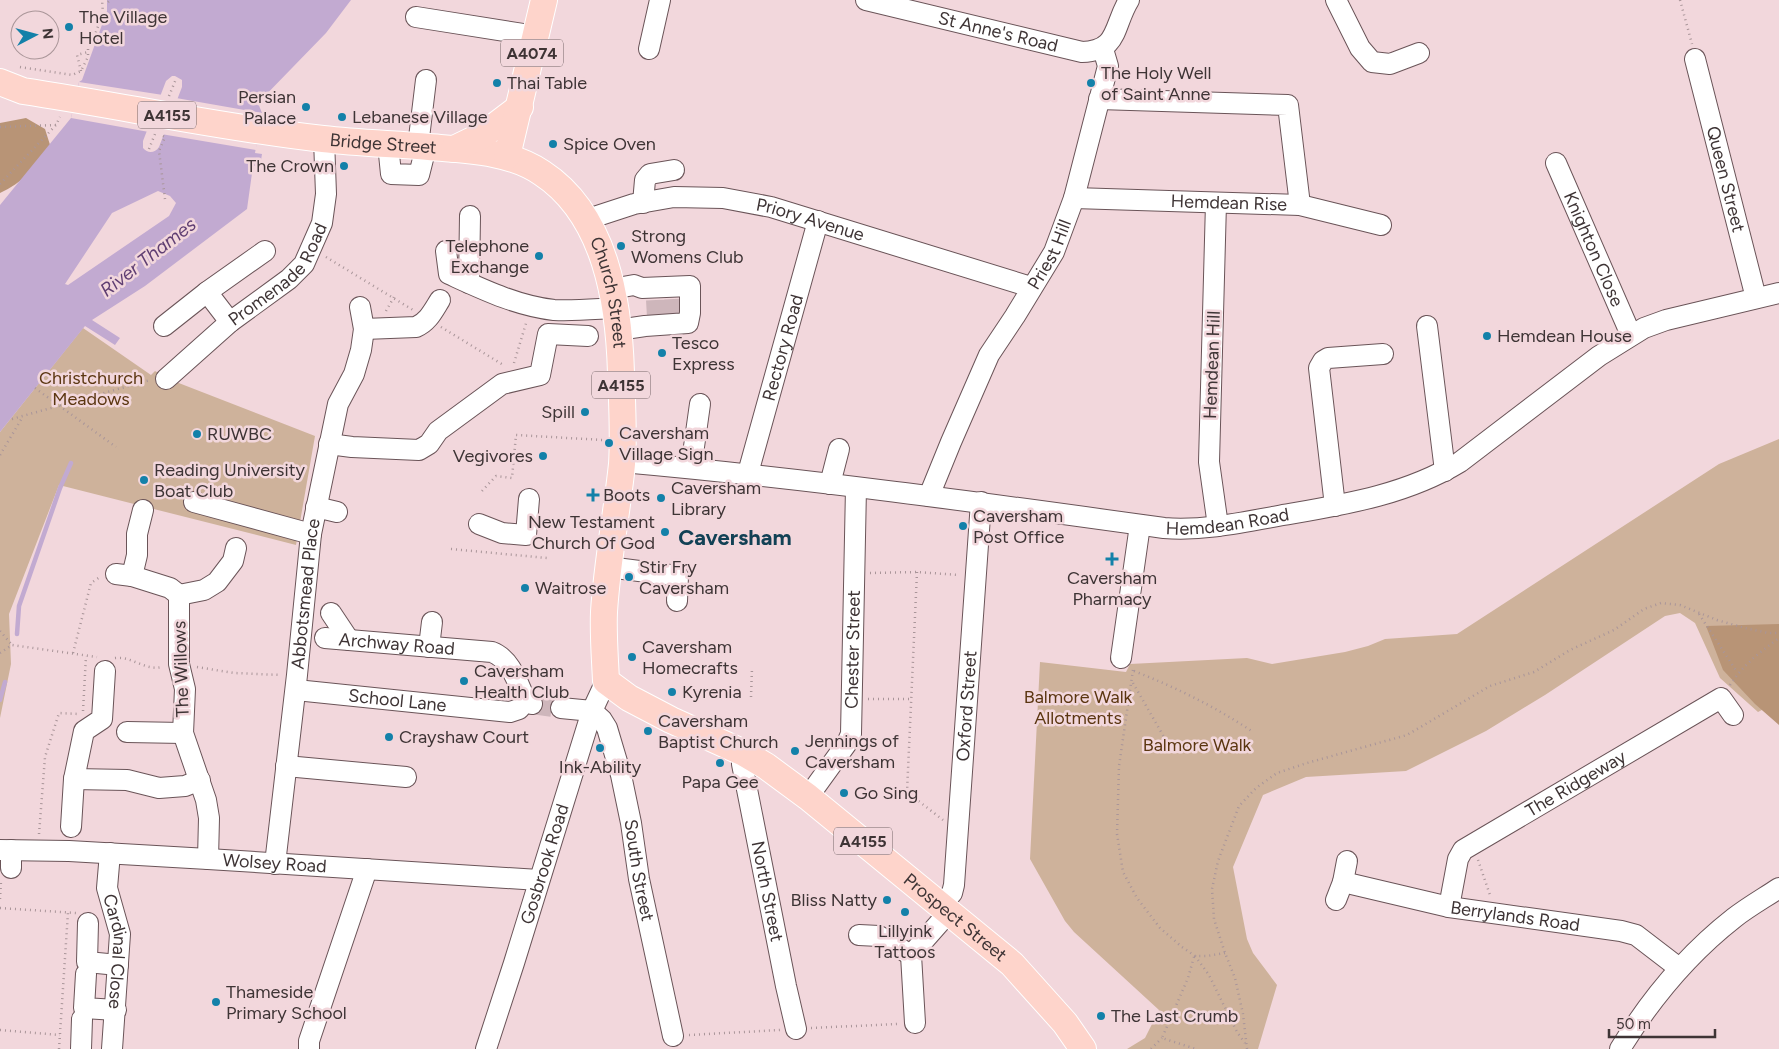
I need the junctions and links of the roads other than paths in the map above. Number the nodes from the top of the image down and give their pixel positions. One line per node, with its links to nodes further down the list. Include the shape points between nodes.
1 (544, 0): 8 (main road, A4074)
2 (660, 0): 9 (street)
3 (866, 0): 6 (street, St Anne's Road)
4 (1129, 0): 10 (street, via 1113,37)
5 (1336, 0): 11 (street, via 1360,48 1372,62 1390,64)
6 (914, 5): 10 (street, St Anne's Road, via 1082,52)
7 (416, 16): 8 (street)
8 (536, 36): 16 (main road, A4074)
9 (649, 49)
10 (1103, 49): 15 (street, Priest Hill, via 1108,66)
11 (1420, 53)
12 (1696, 59): 37 (street, Queen Street)
13 (426, 80): 18 (street)
14 (11, 84): 17 (main road, Bridge Street / A4155, via 68,108)
15 (1099, 100): 23 (street, Priest Hill); 26 (street, via 1288,105)
16 (520, 106): 19 (main road, via 483,135); 20 (main road, A4074)
17 (324, 139): 18 (main road, Bridge Street / A4155); 41 (street, Promenade Road, via 326,194 322,223 304,264 289,280)
18 (422, 146): 19 (main road, Bridge Street / A4155)
19 (454, 149): 20 (main road, Bridge Street / A4155)
20 (507, 156): 28 (main road, Church Street / A4155, via 556,183)
21 (1556, 163): 45 (street, Knighton Close)
22 (674, 170): 24 (street, via 650,174 645,180)
23 (1074, 198): 25 (street, Hemdean Rise); 34 (street, Priest Hill, via 1054,252)
24 (644, 203): 28 (street, Priory Avenue); 29 (street, Priory Avenue, via 674,197 723,198 771,207)
25 (1216, 203): 26 (street, Hemdean Rise); 68 (street, Hemdean Hill, via 1209,462)
26 (1300, 204): 30 (street, Hemdean Rise)
27 (470, 216): 33 (street)
28 (585, 220): 40 (main road, Church Street / A4155, via 603,257)
29 (818, 222): 34 (street, Priory Avenue); 55 (street, Rectory Road)
30 (1381, 225)
31 (265, 251): 35 (street)
32 (446, 251): 33 (street, via 449,274)
33 (469, 283): 40 (street, via 531,306 554,310)
34 (1032, 287): 58 (street, Priest Hill, via 989,354)
35 (206, 292): 41 (street); 42 (street)
36 (1779, 293): 37 (street, Hemdean Road)
37 (1756, 298): 45 (street, Hemdean Road, via 1666,320)
38 (440, 300): 44 (street, via 423,324 416,327)
39 (360, 306): 44 (street, Abbotsmead Place)
40 (615, 309): 40 (street, via 634,285 658,307); 52 (main road, Church Street / A4155, via 621,373)
41 (230, 322): 48 (street, Promenade Road)
42 (164, 326)
43 (1427, 326): 54 (street)
44 (364, 330): 50 (street, Abbotsmead Place, via 354,374 338,404)
45 (1631, 335): 54 (street, Hemdean Road)
46 (588, 336): 50 (street, via 548,334 540,374 502,384 438,431 428,444 418,450)
47 (1382, 354): 62 (street, via 1328,358 1319,368)
48 (166, 378)
49 (700, 404): 53 (street)
50 (329, 444): 63 (street, Abbotsmead Place)
51 (839, 449): 56 (street)
52 (622, 451): 53 (street, Hemdean Road); 71 (main road, Church Street / A4155)
53 (690, 468): 55 (street, Hemdean Road)
54 (1445, 471): 62 (street, Hemdean Road, via 1386,495)
55 (748, 473): 56 (street, Hemdean Road)
56 (830, 484): 57 (street, Hemdean Road)
57 (856, 488): 58 (street, Hemdean Road); 94 (street, Chester Street, via 852,734)
58 (929, 496): 61 (street, Hemdean Road)
59 (529, 499): 66 (street, via 526,535 502,533)
60 (194, 502): 69 (street)
61 (980, 502): 67 (street, Hemdean Road); 105 (street, Oxford Street, via 954,885)
62 (1335, 506): 68 (street, Hemdean Road)
63 (316, 507): 65 (street); 69 (street, Abbotsmead Place)
64 (144, 510): 72 (street, via 137,534 137,555 124,575 170,588)
65 (337, 512)
66 (479, 524)
67 (1140, 525): 68 (street, Hemdean Road, via 1181,530); 79 (street)
68 (1218, 526)
69 (311, 534): 82 (street, Abbotsmead Place)
70 (236, 548): 72 (street, The Willows, via 233,561 217,582 204,590)
71 (608, 567): 73 (street, via 678,576); 81 (main road, Church Street / A4155, via 604,614)
72 (179, 595): 88 (street, The Willows, via 179,664 185,689)
73 (677, 601)
74 (331, 613): 77 (street)
75 (432, 622): 78 (street)
76 (325, 638): 77 (street, Archway Road)
77 (349, 640): 78 (street, Archway Road)
78 (429, 646): 83 (street, Archway Road, via 492,652 501,656)
79 (1128, 664)
80 (105, 671): 92 (street, via 102,719 84,731)
81 (606, 681): 85 (street, Gosbrook Road); 89 (main road, Prospect Street / A4155, via 629,698 671,720)
82 (296, 690): 83 (street, School Lane, via 510,712); 90 (street, Abbotsmead Place)
83 (529, 703)
84 (562, 708): 85 (street)
85 (592, 710): 102 (street, Gosbrook Road); 116 (street, South Street, via 607,728 621,775 639,880)
86 (1733, 715): 104 (street, The Ridgeway, via 1721,698 1463,850 1458,858)
87 (127, 732): 88 (street)
88 (183, 733): 93 (street, The Willows)
89 (744, 753): 94 (main road, Prospect Street / A4155); 115 (street, North Street, via 742,764)
90 (286, 766): 91 (street); 100 (street, Abbotsmead Place)
91 (406, 777)
92 (74, 779): 93 (street, via 127,780 159,788 185,786); 95 (street)
93 (200, 780): 97 (street, The Willows, via 209,818)
94 (808, 797): 105 (main road, Prospect Street / A4155)
95 (71, 827)
96 (110, 853): 97 (street, Wolsey Road); 98 (street, Wolsey Road, via 37,850); 109 (street, Cardinal Close, via 107,888 120,934)
97 (208, 859): 100 (street, Wolsey Road)
98 (6, 860)
99 (1347, 861): 104 (street, Berrylands Road, via 1340,891)
100 (275, 864): 101 (street, Wolsey Road)
101 (367, 869): 102 (street, Wolsey Road); 119 (street)
102 (539, 880): 120 (street, Gosbrook Road)
103 (1779, 888): 110 (street, via 1734,918)
104 (1449, 907): 110 (street, Berrylands Road, via 1621,931 1636,935)
105 (945, 908): 108 (street, Oxford Street); 121 (main road, Prospect Street / A4155, via 1012,964 1065,1023)
106 (85, 918): 109 (street, via 87,962)
107 (859, 935): 108 (street, via 879,936)
108 (911, 955): 114 (street)
109 (118, 964): 112 (street, Cardinal Close)
110 (1679, 968): 122 (street)
111 (86, 974): 112 (street, via 84,1008)
112 (116, 1010): 118 (street, Cardinal Close)
113 (82, 1019): 117 (street)
114 (907, 1023)
115 (796, 1029)
116 (673, 1036)
117 (81, 1049)
118 (112, 1049)
119 (309, 1049)
120 (486, 1049)
121 (1083, 1049)
122 (1620, 1049)

